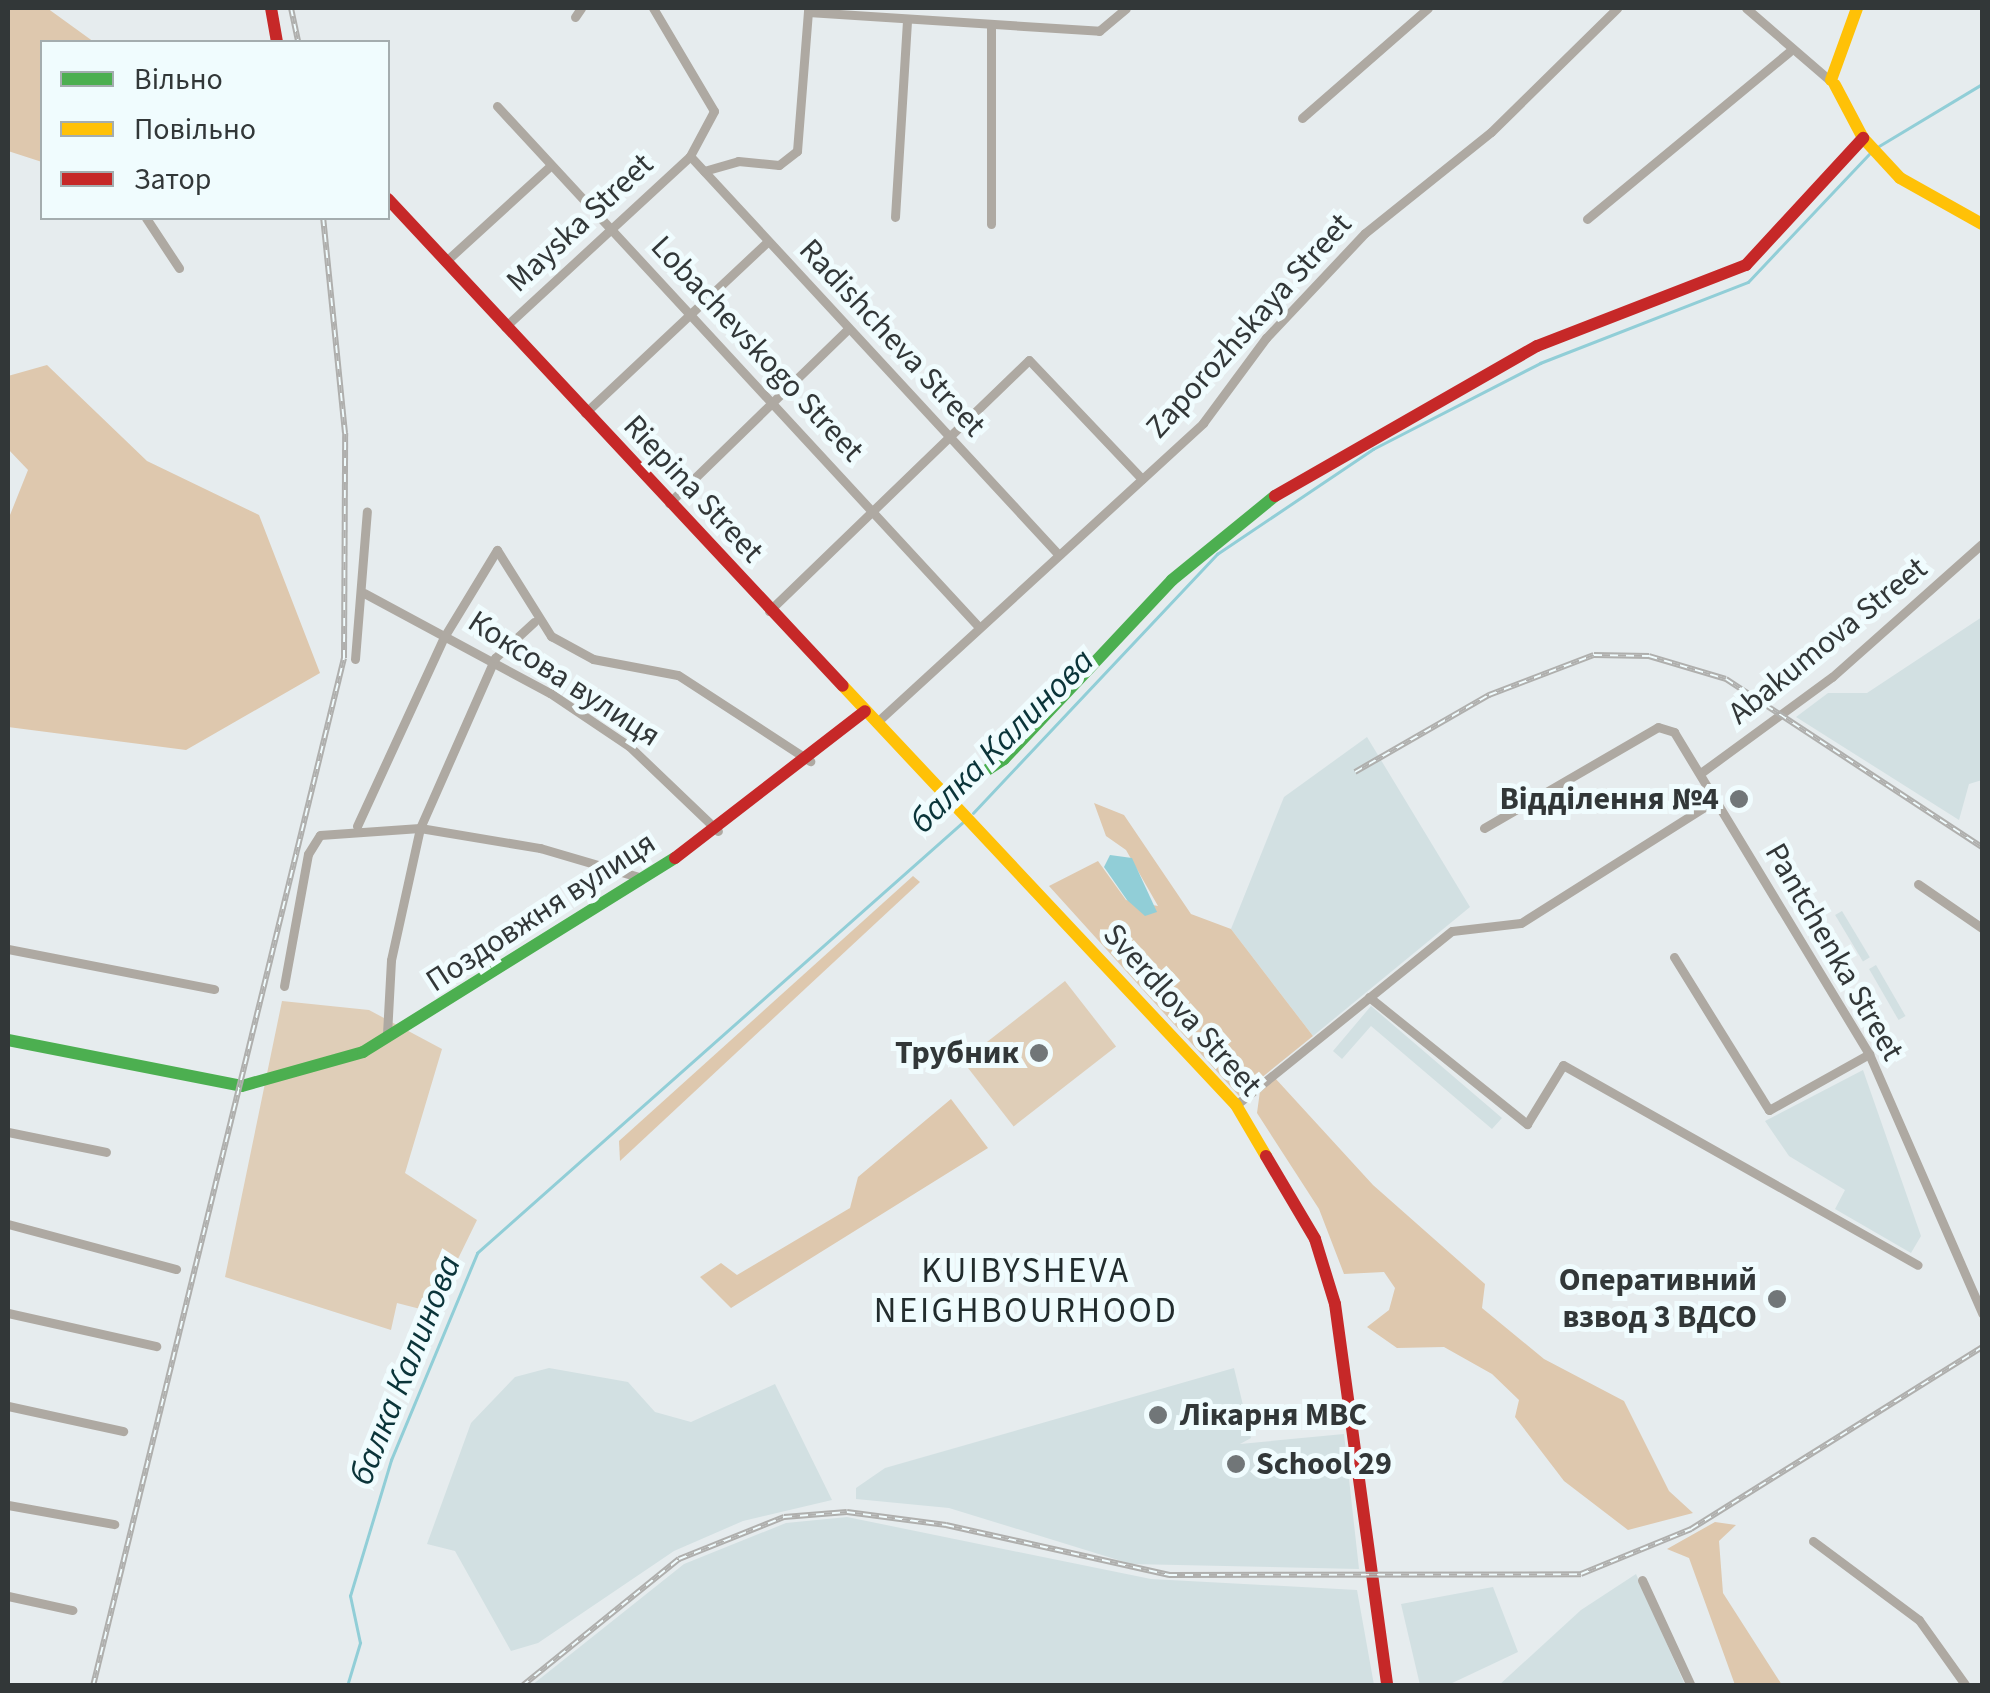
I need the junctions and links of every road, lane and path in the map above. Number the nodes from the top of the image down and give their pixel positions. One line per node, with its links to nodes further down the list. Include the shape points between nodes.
1 (271, 8): 11 (street)
2 (653, 8): 17 (street, Mayska Street, via 714,111)
3 (1126, 8): 10 (street, via 1100,30)
4 (1428, 8): 15 (street)
5 (1617, 8): 36 (street, Zaporozhskaya Street, via 1490,132 1365,233 1266,338 1203,423)
6 (1746, 8): 12 (street, via 1784,34)
7 (1856, 8): 13 (street)
8 (808, 10): 9 (street); 19 (street, via 797,152 780,165 738,160)
9 (906, 20): 10 (street); 21 (street)
10 (991, 24): 24 (street)
11 (277, 40)
12 (1789, 52): 13 (street); 22 (street)
13 (1833, 82): 16 (street)
14 (497, 106): 18 (street, Lobachevskogo Street)
15 (1302, 118)
16 (1863, 138): 25 (street, via 1887,165); 53 (street, via 1746,265 1537,346 1360,440 1260,506 1172,580 1004,759)
17 (690, 156): 19 (street, Radishcheva Street); 26 (street, Mayska Street)
18 (550, 166): 26 (street, Lobachevskogo Street); 28 (street)
19 (704, 171): 27 (street, Radishcheva Street)
20 (390, 201): 28 (street, Riepina Street)
21 (895, 217)
22 (1587, 219)
23 (147, 220): 29 (street)
24 (991, 224)
25 (1982, 224)
26 (610, 228): 30 (street, Lobachevskogo Street); 31 (street, Mayska Street)
27 (768, 241): 30 (street); 32 (street, Radishcheva Street)
28 (446, 262): 31 (street, Riepina Street)
29 (179, 268)
30 (692, 314): 33 (street, Lobachevskogo Street); 34 (street)
31 (505, 327): 34 (street, Riepina Street)
32 (848, 329): 33 (street); 35 (street, Radishcheva Street)
33 (771, 402): 37 (street); 38 (street, Lobachevskogo Street)
34 (585, 413): 37 (street, Riepina Street)
35 (950, 438): 36 (street, via 1029,360); 38 (street); 41 (street, Radishcheva Street)
36 (1142, 478): 41 (street, Zaporozhskaya Street)
37 (668, 503): 43 (street, Riepina Street)
38 (873, 510): 43 (street); 45 (street, Lobachevskogo Street)
39 (367, 511): 42 (street)
40 (1982, 544): 52 (street, Abakumova Street, via 1832,677)
41 (1058, 554): 45 (street, Zaporozhskaya Street)
42 (364, 593): 46 (street, Коксова вулиця); 47 (street)
43 (769, 611): 49 (street, Riepina Street)
44 (534, 622): 46 (street, via 497,550); 48 (street); 51 (street, via 593,659 643,661 678,674)
45 (979, 626): 50 (street, Zaporozhskaya Street)
46 (446, 632): 48 (street, Коксова вулиця); 56 (street)
47 (356, 658)
48 (495, 658): 57 (street); 59 (street, Коксова вулиця, via 629,746)
49 (865, 711): 50 (street, Riepina Street); 51 (street, Поздовжня вулиця)
50 (876, 722): 53 (street, Riepina Street)
51 (810, 762): 59 (street, Поздовжня вулиця)
52 (1702, 772): 54 (street, Pantchenka Street); 58 (street, Pantchenka Street, via 1674,732 1658,727)
53 (946, 796): 55 (street, Riepina Street)
54 (1717, 799): 67 (street, via 1521,923 1452,932); 70 (street, Pantchenka Street)
55 (964, 810): 71 (street, Sverdlova Street)
56 (357, 826): 57 (street); 65 (street, via 320,834 308,854)
57 (420, 828): 60 (street, via 540,848); 68 (street, via 390,960)
58 (1484, 828)
59 (718, 831): 60 (street, Поздовжня вулиця)
60 (642, 878): 68 (street, Поздовжня вулиця, via 436,1014)
61 (1918, 884): 62 (street)
62 (1982, 928)
63 (8, 950): 66 (street)
64 (1674, 957): 70 (street, via 1769,1110)
65 (284, 986)
66 (214, 989)
67 (1369, 997): 71 (street); 75 (street, via 1527,1124 1563,1065)
68 (387, 1034): 69 (street, Поздовжня вулиця, via 363,1052 272,1080 213,1080)
69 (8, 1040)
70 (1869, 1054): 77 (street, Pantchenka Street)
71 (1236, 1105): 88 (street, Sverdlova Street, via 1314,1240 1334,1304)
72 (8, 1132): 73 (street)
73 (106, 1152)
74 (8, 1224): 76 (street)
75 (1918, 1265)
76 (176, 1269)
77 (1982, 1313)
78 (8, 1314): 79 (street)
79 (156, 1346)
80 (8, 1406): 81 (street)
81 (123, 1431)
82 (8, 1505): 83 (street)
83 (114, 1524)
84 (1813, 1540): 90 (street, via 1919,1620)
85 (1642, 1580): 89 (street)
86 (8, 1596): 87 (street)
87 (72, 1610)
88 (1387, 1686)
89 (1691, 1686)
90 (1966, 1686)

